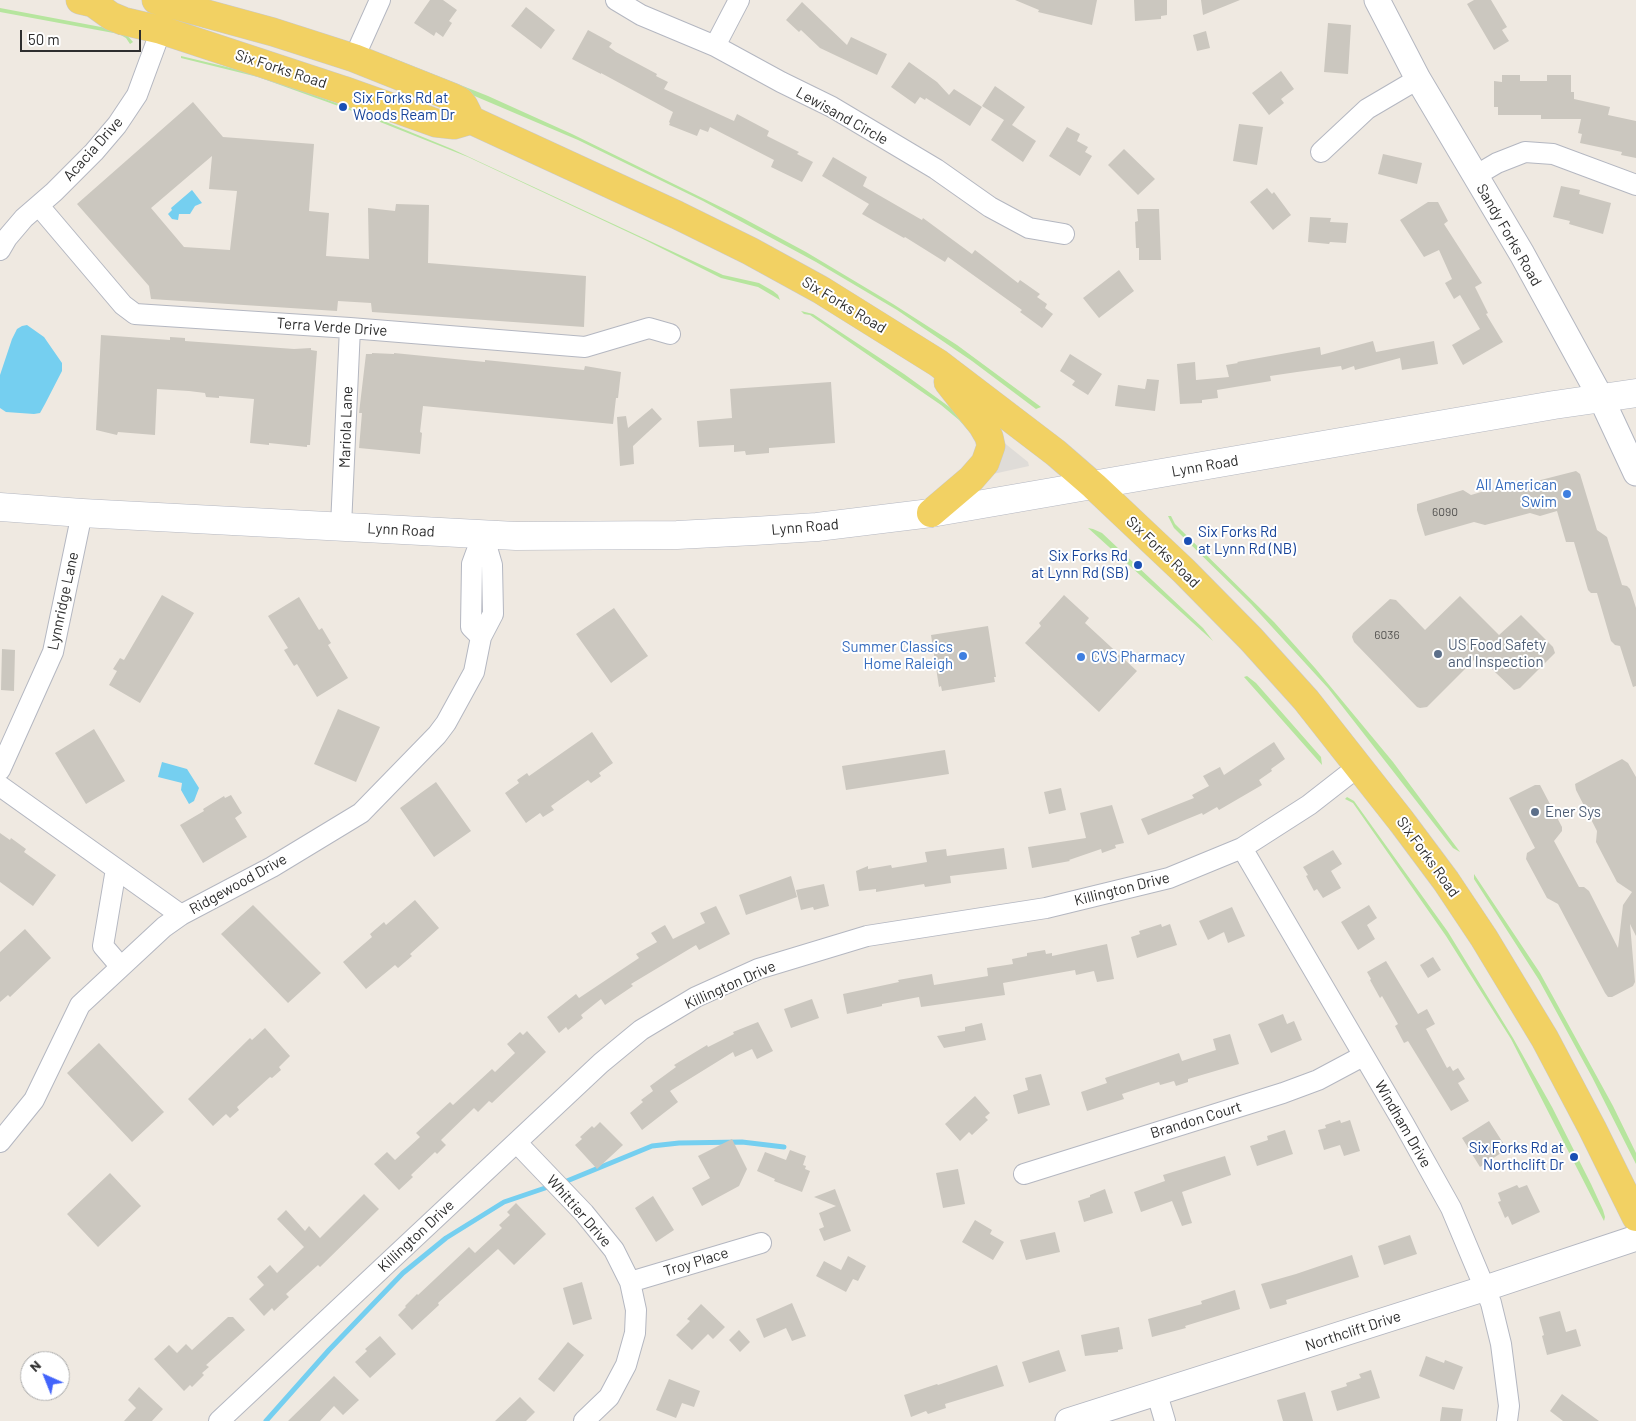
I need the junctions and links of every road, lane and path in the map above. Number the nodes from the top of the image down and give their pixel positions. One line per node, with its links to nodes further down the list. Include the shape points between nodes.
1 (156, 0): 9 (main road)
2 (380, 0): 9 (street)
3 (616, 0): 8 (street, Lewisand Circle, via 642,15)
4 (739, 0): 8 (street)
5 (1377, 0): 10 (street, Sandy Forks Road)
6 (90, 1): 7 (main road, Six Forks Road, via 111,16)
7 (161, 30): 11 (main road, Six Forks Road, via 436,123 454,125); 15 (street, Acacia Drive, via 137,95 117,125)
8 (715, 46): 16 (street, Lewisand Circle, via 832,107 936,169 990,207 1029,228)
9 (354, 58): 11 (main road, via 460,101)
10 (1418, 79): 12 (street, via 1367,109); 13 (street, Sandy Forks Road)
11 (471, 120): 20 (main road, Six Forks Road, via 750,251 829,295)
12 (1321, 152)
13 (1475, 176): 14 (street, via 1526,152 1553,154); 22 (street, Sandy Forks Road)
14 (1636, 185)
15 (39, 206): 17 (street, Acacia Drive, via 24,218); 18 (street, Terra Verde Drive, via 123,305 135,314)
16 (1064, 234)
17 (0, 250)
18 (350, 328): 19 (street, Terra Verde Drive, via 585,347 649,328); 28 (street, Mariola Lane)
19 (670, 334)
20 (938, 363): 24 (main road, Six Forks Road); 27 (main road, via 950,386 989,437 991,446 984,463 971,479)
21 (1636, 393): 22 (main road, Lynn Road)
22 (1601, 398): 23 (street, Sandy Forks Road); 24 (main road, Lynn Road)
23 (1636, 473)
24 (1094, 486): 27 (main road, Lynn Road); 30 (main road, Six Forks Road, via 1251,639)
25 (0, 507): 26 (main road, Lynn Road)
26 (82, 513): 28 (main road, Lynn Road); 31 (street, Lynnridge Lane, via 53,652)
27 (931, 513): 29 (main road, Lynn Road, via 816,526 678,535)
28 (341, 526): 29 (main road, Lynn Road)
29 (482, 534): 35 (street, Ridgewood Drive, via 492,565 493,614 481,637 474,672 437,735 361,813)
30 (1359, 766): 33 (street, Killington Drive, via 1309,806); 41 (main road, Six Forks Road, via 1446,881 1484,938 1545,1039)
31 (0, 770)
32 (0, 786): 34 (street)
33 (1242, 848): 37 (street, Windham Drive); 39 (street, Killington Drive, via 1169,878 1046,908 867,936 758,969 696,997 641,1030)
34 (116, 869): 35 (street); 36 (street, via 104,946)
35 (181, 916): 36 (street, Ridgewood Drive, via 164,926)
36 (121, 967): 38 (street, Ridgewood Drive, via 80,1005 34,1100)
37 (1363, 1056): 40 (street, Brandon Court, via 1318,1080 1283,1093); 45 (street, Windham Drive, via 1451,1208)
38 (0, 1142)
39 (516, 1142): 44 (street, Whittier Drive, via 584,1213 614,1250); 47 (street, Killington Drive)
40 (1024, 1174)
41 (1636, 1217)
42 (1636, 1238): 45 (street, Northclift Drive)
43 (761, 1243): 44 (street, Troy Place)
44 (630, 1282): 48 (street, Whittier Drive, via 636,1310 635,1332 626,1365 609,1396)
45 (1486, 1288): 46 (street, Northclift Drive); 51 (street, Windham Drive, via 1501,1344 1509,1406)
46 (1157, 1394): 49 (street, Northclift Drive); 50 (street)
47 (219, 1421)
48 (584, 1421)
49 (1068, 1421)
50 (1165, 1421)
51 (1507, 1421)

